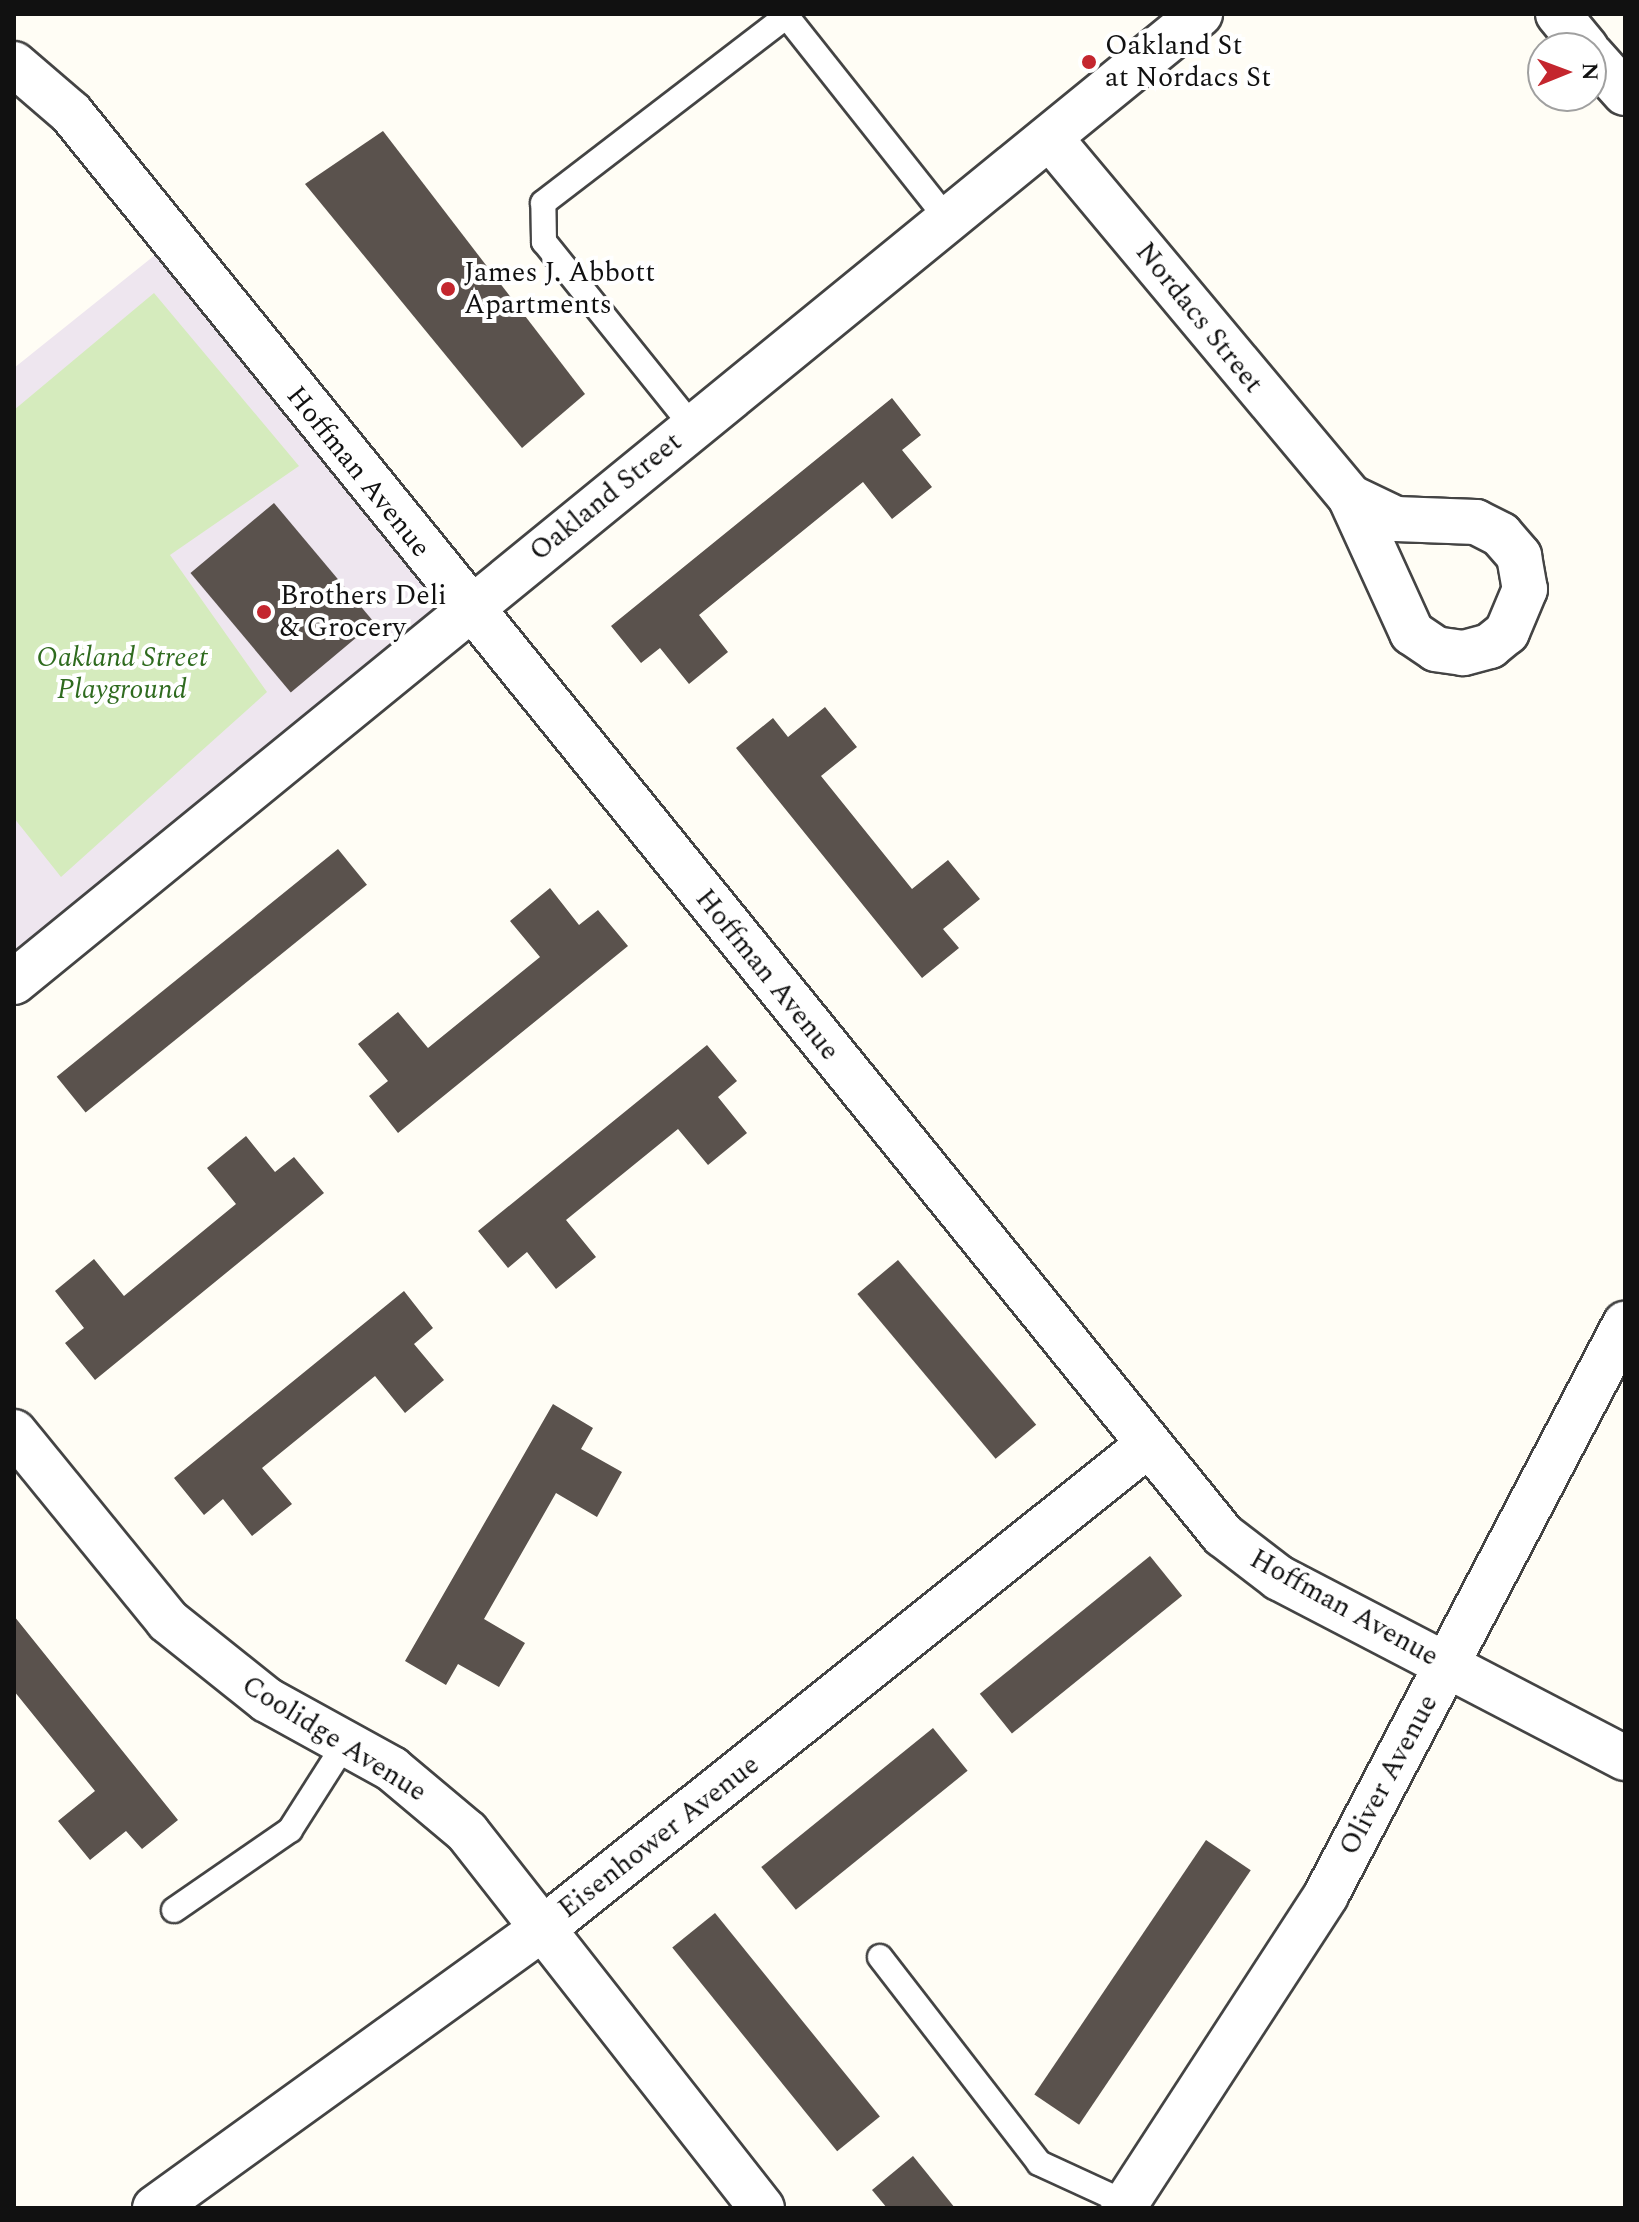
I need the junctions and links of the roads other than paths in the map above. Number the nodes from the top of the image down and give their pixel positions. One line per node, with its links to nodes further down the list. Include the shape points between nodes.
1 (1200, 14): 8 (street, Oakland Street)
2 (1558, 14): 4 (street)
3 (789, 16): 9 (lane); 10 (lane, via 543,203 544,242)
4 (1573, 32)
5 (14, 64): 12 (street, Hoffman Avenue, via 71,113)
6 (1607, 73): 7 (street)
7 (1625, 93)
8 (1050, 138): 9 (street, Oakland Street); 11 (street, Nordacs Street)
9 (948, 220): 10 (street, Oakland Street)
10 (693, 427): 12 (street, Oakland Street)
11 (1350, 497)
12 (469, 608): 13 (street, Oakland Street); 16 (street, Hoffman Avenue)
13 (14, 982)
14 (1625, 1324): 17 (street, Oliver Avenue)
15 (14, 1432): 18 (street, Coolidge Avenue, via 168,1621 267,1700)
16 (1148, 1445): 17 (street, Hoffman Avenue, via 1234,1546 1279,1578); 21 (street, Eisenhower Avenue)
17 (1447, 1665): 19 (street, Hoffman Avenue); 23 (street, Oliver Avenue, via 1326,1895)
18 (346, 1742): 20 (lane, via 290,1830); 21 (street, Coolidge Avenue, via 444,1809)
19 (1625, 1758)
20 (174, 1910)
21 (545, 1927): 24 (street, Eisenhower Avenue); 25 (street, Coolidge Avenue)
22 (880, 1957): 23 (lane, via 1039,2163)
23 (1125, 2205)
24 (155, 2208)
25 (762, 2208)

